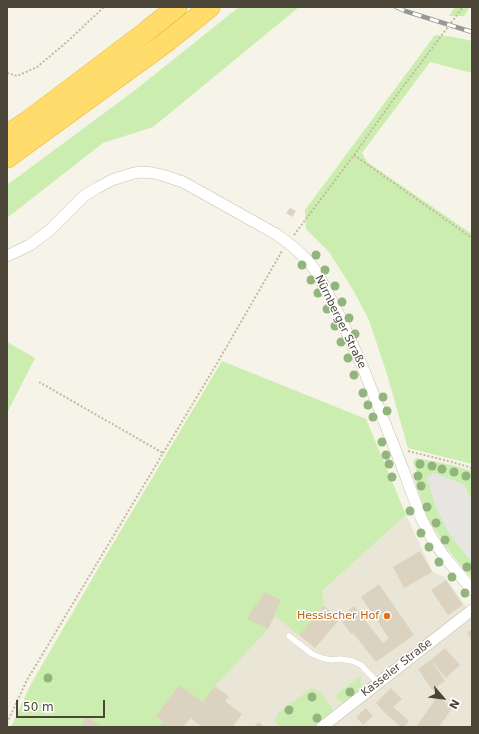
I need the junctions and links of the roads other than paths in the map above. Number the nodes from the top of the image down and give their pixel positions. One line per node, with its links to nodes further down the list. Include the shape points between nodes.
1 (177, 7): 3 (highway)
2 (210, 7): 4 (highway, via 165,43)
3 (7, 135)
4 (7, 158)
5 (7, 256): 6 (street, Nürnberger Straße, via 30,245 50,230 84,196 112,180 143,172 183,182 276,234 303,256 320,276 363,368 421,518 431,538)
6 (472, 590)
7 (472, 610): 9 (street, Kasseler Straße)
8 (289, 636): 9 (lane, via 312,654 361,665)
9 (378, 683): 10 (street, Kasseler Straße)
10 (322, 727)

